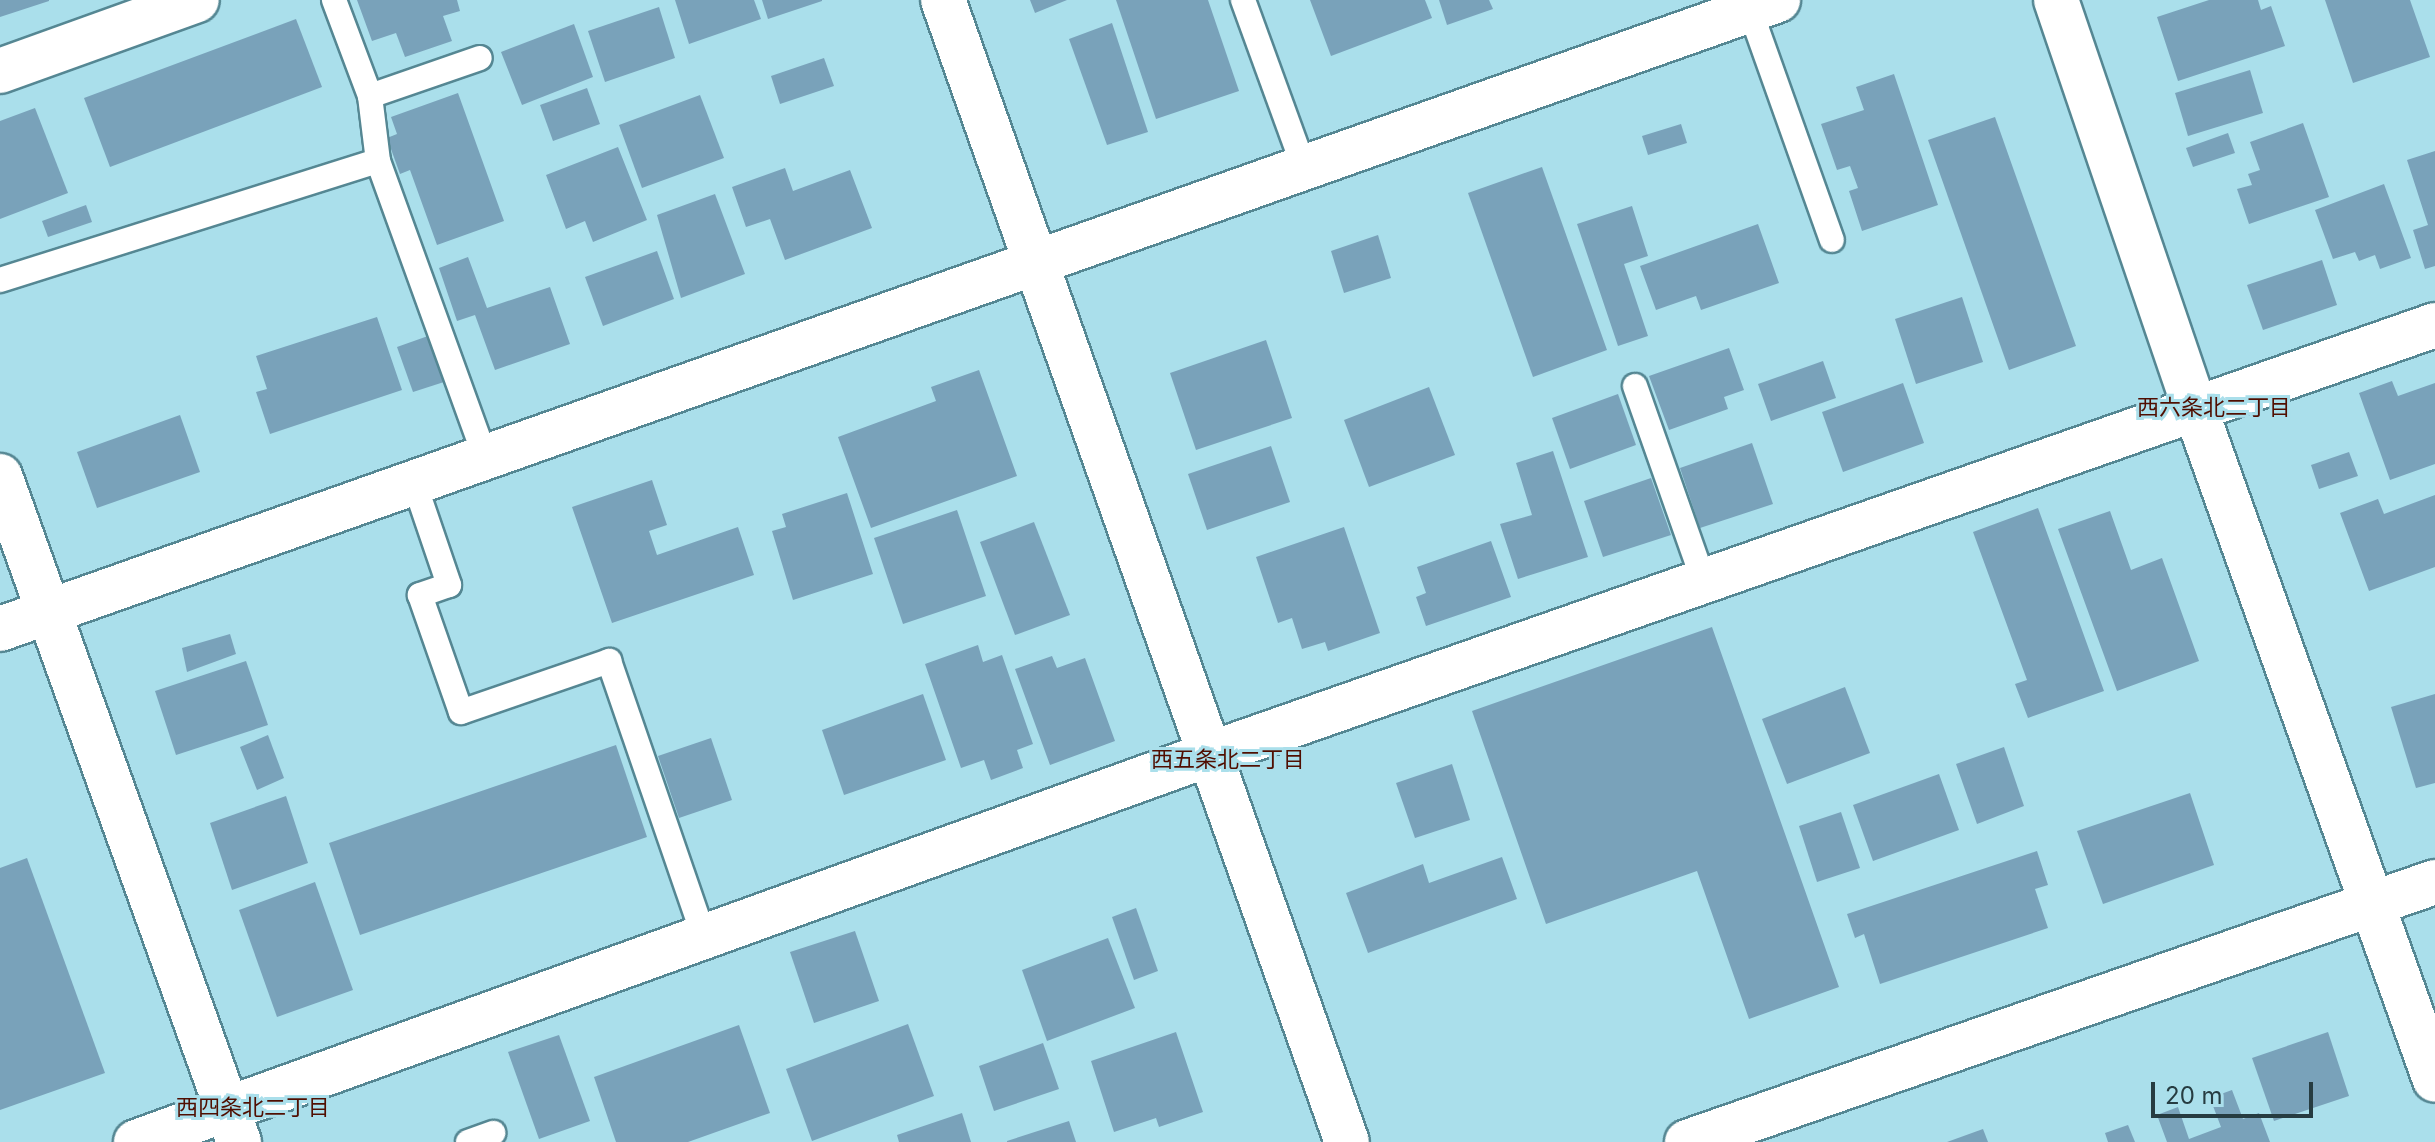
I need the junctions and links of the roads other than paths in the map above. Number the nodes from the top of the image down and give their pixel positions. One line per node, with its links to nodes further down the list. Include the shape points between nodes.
1 (197, 0): 8 (street)
2 (334, 0): 9 (lane)
3 (943, 0): 13 (street)
4 (1243, 0): 11 (lane)
5 (2056, 0): 17 (street)
6 (1764, 5): 11 (street); 12 (lane)
7 (480, 58): 9 (lane)
8 (0, 71)
9 (370, 96): 10 (lane)
10 (378, 161): 14 (lane); 18 (lane)
11 (1304, 168): 13 (street)
12 (1832, 240)
13 (1038, 262): 18 (street); 24 (street)
14 (0, 280)
15 (2435, 325): 17 (street)
16 (1635, 386): 21 (lane)
17 (2196, 411): 21 (street); 26 (street)
18 (485, 457): 20 (street)
19 (0, 476): 22 (street)
20 (414, 482): 22 (street); 27 (lane, via 449,585 420,595 461,712 609,661)
21 (1704, 582): 24 (street)
22 (48, 612): 23 (street); 29 (street)
23 (0, 629)
24 (1213, 753): 27 (street); 33 (street)
25 (2435, 882): 26 (street)
26 (2372, 903): 28 (street); 34 (street)
27 (704, 937): 29 (street)
28 (2435, 1080)
29 (233, 1125): 31 (street)
30 (493, 1133): 32 (lane)
31 (136, 1142)
32 (468, 1142)
33 (1347, 1142)
34 (1687, 1142)

